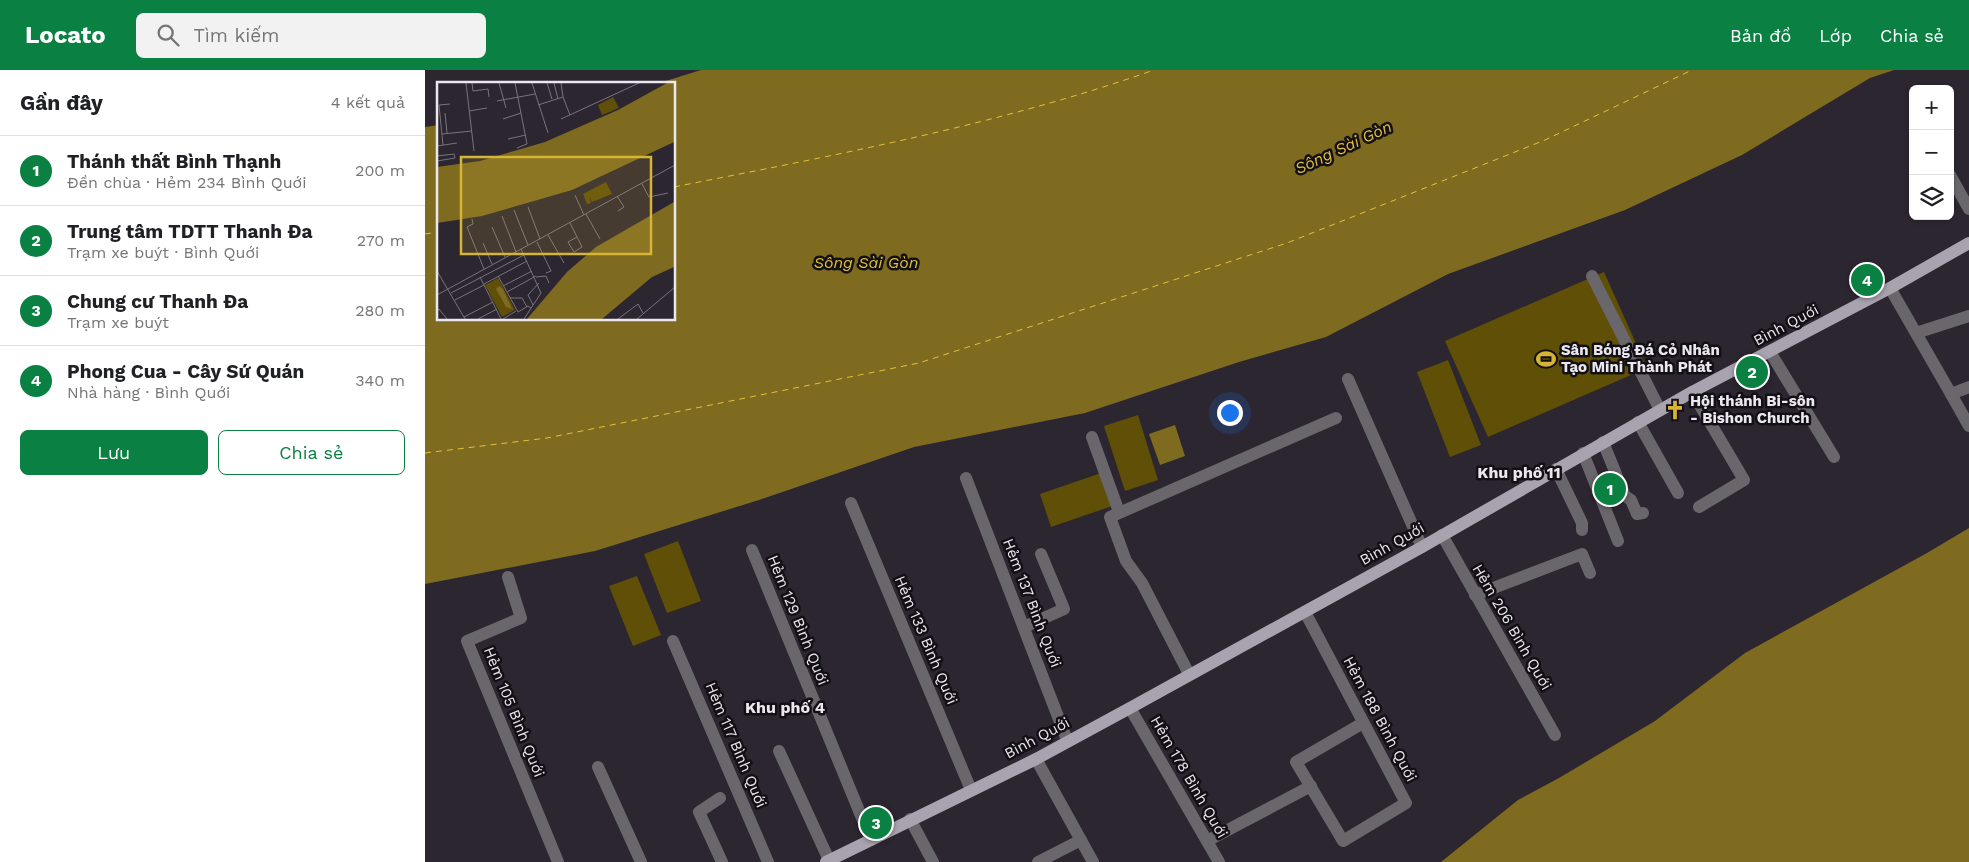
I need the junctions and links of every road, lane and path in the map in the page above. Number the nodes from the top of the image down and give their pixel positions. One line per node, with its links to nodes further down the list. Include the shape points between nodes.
1 (1954, 182): 2 (street)
2 (1969, 209)
3 (1969, 243): 5 (main road, Bình Quới)
4 (1592, 276): 13 (street)
5 (1890, 288): 7 (street); 8 (main road, Bình Quới)
6 (1969, 316): 7 (street)
7 (1916, 332): 12 (street)
8 (1770, 352): 11 (main road, Bình Quới); 20 (street)
9 (1348, 379): 31 (street)
10 (1969, 387): 12 (street)
11 (1692, 392): 13 (main road, Bình Quới); 25 (street, via 1743,480)
12 (1951, 394): 16 (street)
13 (1660, 410): 15 (main road, Bình Quới)
14 (1336, 418): 26 (street)
15 (1637, 422): 18 (main road, Bình Quới); 23 (street)
16 (1969, 426)
17 (1091, 437): 26 (street)
18 (1603, 442): 19 (main road, Bình Quới); 27 (street, via 1625,496 1631,500 1637,514)
19 (1583, 454): 21 (main road, Bình Quới); 30 (street)
20 (1834, 457)
21 (1555, 469): 28 (street, via 1581,523); 29 (main road, Bình Quới)
22 (966, 478): 38 (street, Hẻm 137 Bình Quới)
23 (1678, 493)
24 (851, 503): 49 (street, Hẻm 133 Bình Quới)
25 (1699, 507)
26 (1119, 512): 40 (street, via 1110,517 1125,561 1142,583)
27 (1643, 513)
28 (1581, 530)
29 (1441, 535): 31 (main road, Bình Quới); 36 (street, Hẻm 206 Bình Quới)
30 (1618, 541)
31 (1422, 547): 37 (main road, Bình Quới)
32 (752, 550): 52 (street, Hẻm 129 Bình Quới)
33 (1041, 554): 38 (street, via 1064,609)
34 (1590, 573): 36 (street, via 1582,554)
35 (508, 577): 57 (street, Hẻm 105 Bình Quới, via 521,618 467,641)
36 (1475, 595): 43 (street, Hẻm 206 Bình Quới)
37 (1305, 612): 40 (main road, Bình Quới); 42 (street, Hẻm 188 Bình Quới)
38 (1024, 627): 44 (street, Hẻm 137 Bình Quới)
39 (673, 641): 60 (street, Hẻm 117 Bình Quới)
40 (1189, 674): 41 (main road, Bình Quới)
41 (1130, 708): 44 (main road, Bình Quới); 54 (street, Hẻm 178 Bình Quới)
42 (1363, 723): 48 (street, via 1296,762); 48 (street, Hẻm 188 Bình Quới, via 1406,802 1343,840)
43 (1555, 735)
44 (1067, 740): 46 (main road, Bình Quới)
45 (779, 752): 55 (street)
46 (1036, 758): 49 (main road, Bình Quới); 53 (street)
47 (598, 767): 58 (street)
48 (1311, 786): 54 (street)
49 (971, 790): 51 (main road, Bình Quới)
50 (721, 798): 59 (street, via 699,812)
51 (910, 819): 52 (main road, Bình Quới); 61 (street)
52 (871, 840): 55 (main road, Bình Quới)
53 (1081, 840): 56 (street); 62 (street)
54 (1207, 841): 63 (street, Hẻm 178 Bình Quới)
55 (827, 861)
56 (1043, 861)
57 (558, 862)
58 (641, 862)
59 (721, 862)
60 (768, 862)
61 (933, 862)
62 (1093, 862)
63 (1219, 862)

